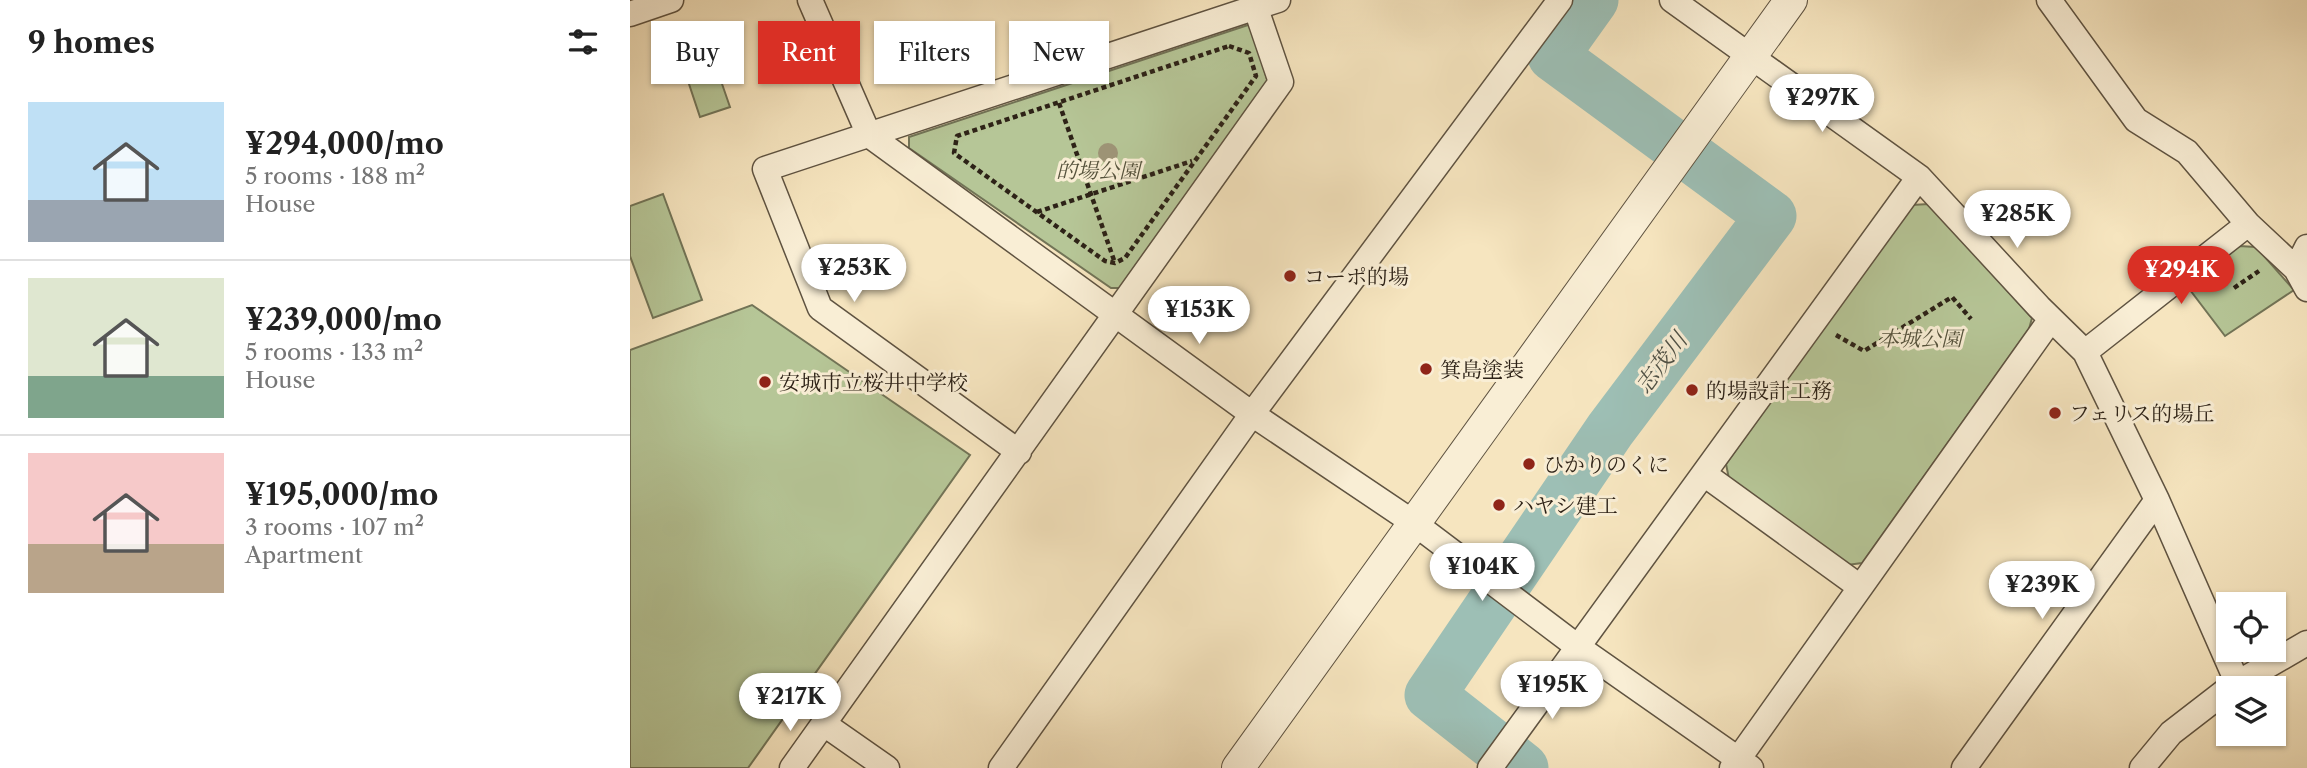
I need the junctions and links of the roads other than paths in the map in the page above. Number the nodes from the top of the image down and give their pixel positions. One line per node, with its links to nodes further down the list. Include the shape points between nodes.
1 (671, 0): 9 (street)
2 (810, 0): 11 (street)
3 (1278, 0): 8 (street)
4 (1560, 0): 19 (street)
5 (1672, 0): 10 (street)
6 (1791, 0): 10 (street)
7 (2049, 0): 13 (street, via 2136,120 2187,152)
8 (1254, 4): 11 (street); 16 (street, via 1281,82)
9 (630, 14)
10 (1752, 55): 12 (street); 23 (street)
11 (869, 135): 16 (street); 20 (street, via 765,169 820,308)
12 (1919, 177): 17 (street); 21 (street)
13 (2248, 223): 15 (street); 18 (street)
14 (2307, 247): 15 (street)
15 (2301, 279)
16 (1118, 314): 19 (street); 20 (street)
17 (2051, 319): 18 (street); 24 (street)
18 (2085, 352): 22 (street)
19 (1252, 414): 23 (street); 34 (street)
20 (1019, 452): 30 (street)
21 (1704, 474): 24 (street); 26 (street)
22 (2157, 500): 27 (street); 37 (street)
23 (1414, 523): 26 (street); 35 (street)
24 (1860, 587): 31 (street)
25 (2306, 646): 28 (street)
26 (1578, 647): 31 (street); 36 (street)
27 (2227, 676)
28 (2250, 676)
29 (2216, 698): 38 (street, via 2171,733)
30 (824, 724): 32 (street); 33 (street)
31 (1740, 765)
32 (792, 768)
33 (887, 768)
34 (1001, 768)
35 (1238, 768)
36 (1490, 768)
37 (1964, 768)
38 (2142, 768)

